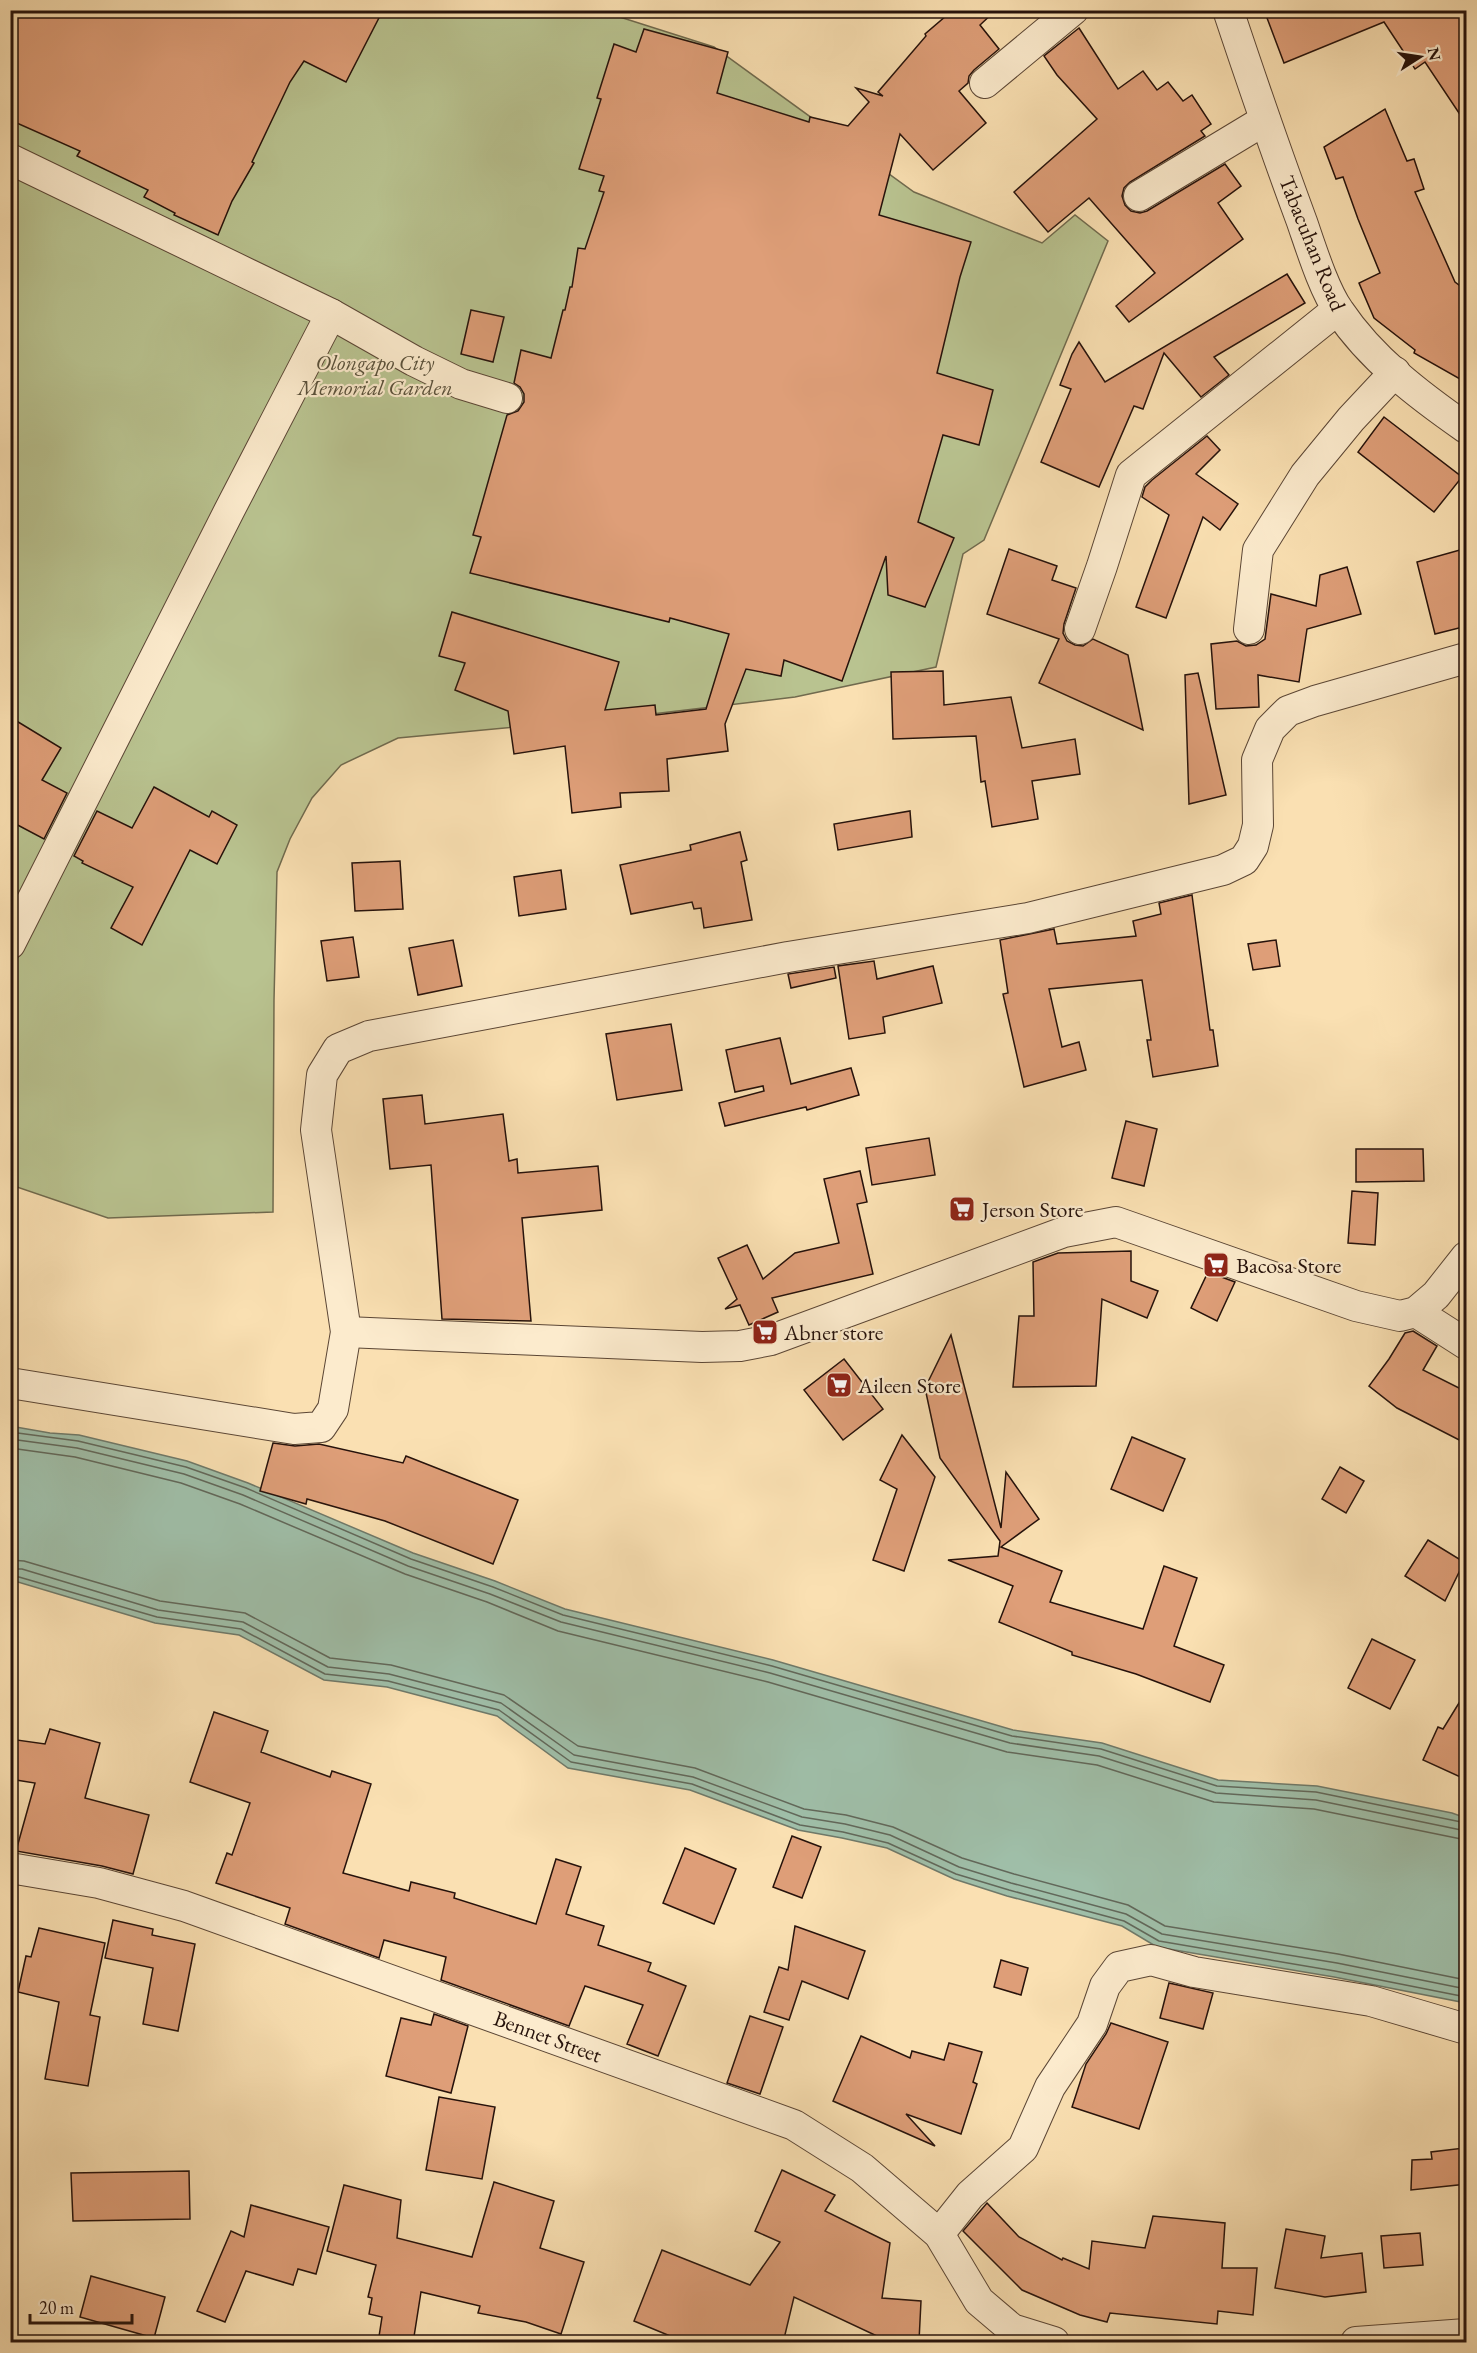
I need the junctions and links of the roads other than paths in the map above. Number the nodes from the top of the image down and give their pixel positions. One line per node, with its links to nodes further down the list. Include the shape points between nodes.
1 (1073, 10): 3 (street)
2 (1233, 12): 4 (street, Tabacuhan Road)
3 (985, 82)
4 (1265, 120): 6 (street); 7 (street, Tabacuhan Road)
5 (10, 159): 8 (street)
6 (1138, 196)
7 (1337, 310): 9 (street, Tabacuhan Road); 12 (street, via 1131,475)
8 (331, 314): 10 (street, via 461,384); 15 (street)
9 (1395, 372): 11 (street, Tabacuhan Road, via 1424,399); 13 (street, via 1305,475 1258,550)
10 (507, 398)
11 (1467, 428)
12 (1080, 629)
13 (1249, 629)
14 (1467, 658): 18 (street, via 1288,711 1270,729 1257,760 1258,825 1253,846 1244,860 1223,870 1028,918 788,957 369,1036 338,1049 322,1075 316,1130)
15 (10, 944)
16 (1467, 1257): 17 (street, via 1436,1295)
17 (1416, 1312): 18 (street, via 1400,1316 1356,1306 1116,1222 1064,1232 771,1340 740,1346); 19 (street)
18 (346, 1332): 20 (street, via 333,1409 321,1427 294,1429)
19 (1467, 1344)
20 (10, 1383)
21 (10, 1868): 23 (street, Bennet Street, via 99,1882 184,1906 794,2125 862,2168)
22 (1467, 2029): 23 (street, via 1371,2001 1194,1972 1150,1960 1119,1967 1105,1986 1092,2024 1050,2087 1023,2148 970,2195)
23 (939, 2234): 25 (street, Bennet Street, via 979,2301 1012,2329)
24 (1467, 2334): 26 (street)
25 (1054, 2343)
26 (1356, 2343)

